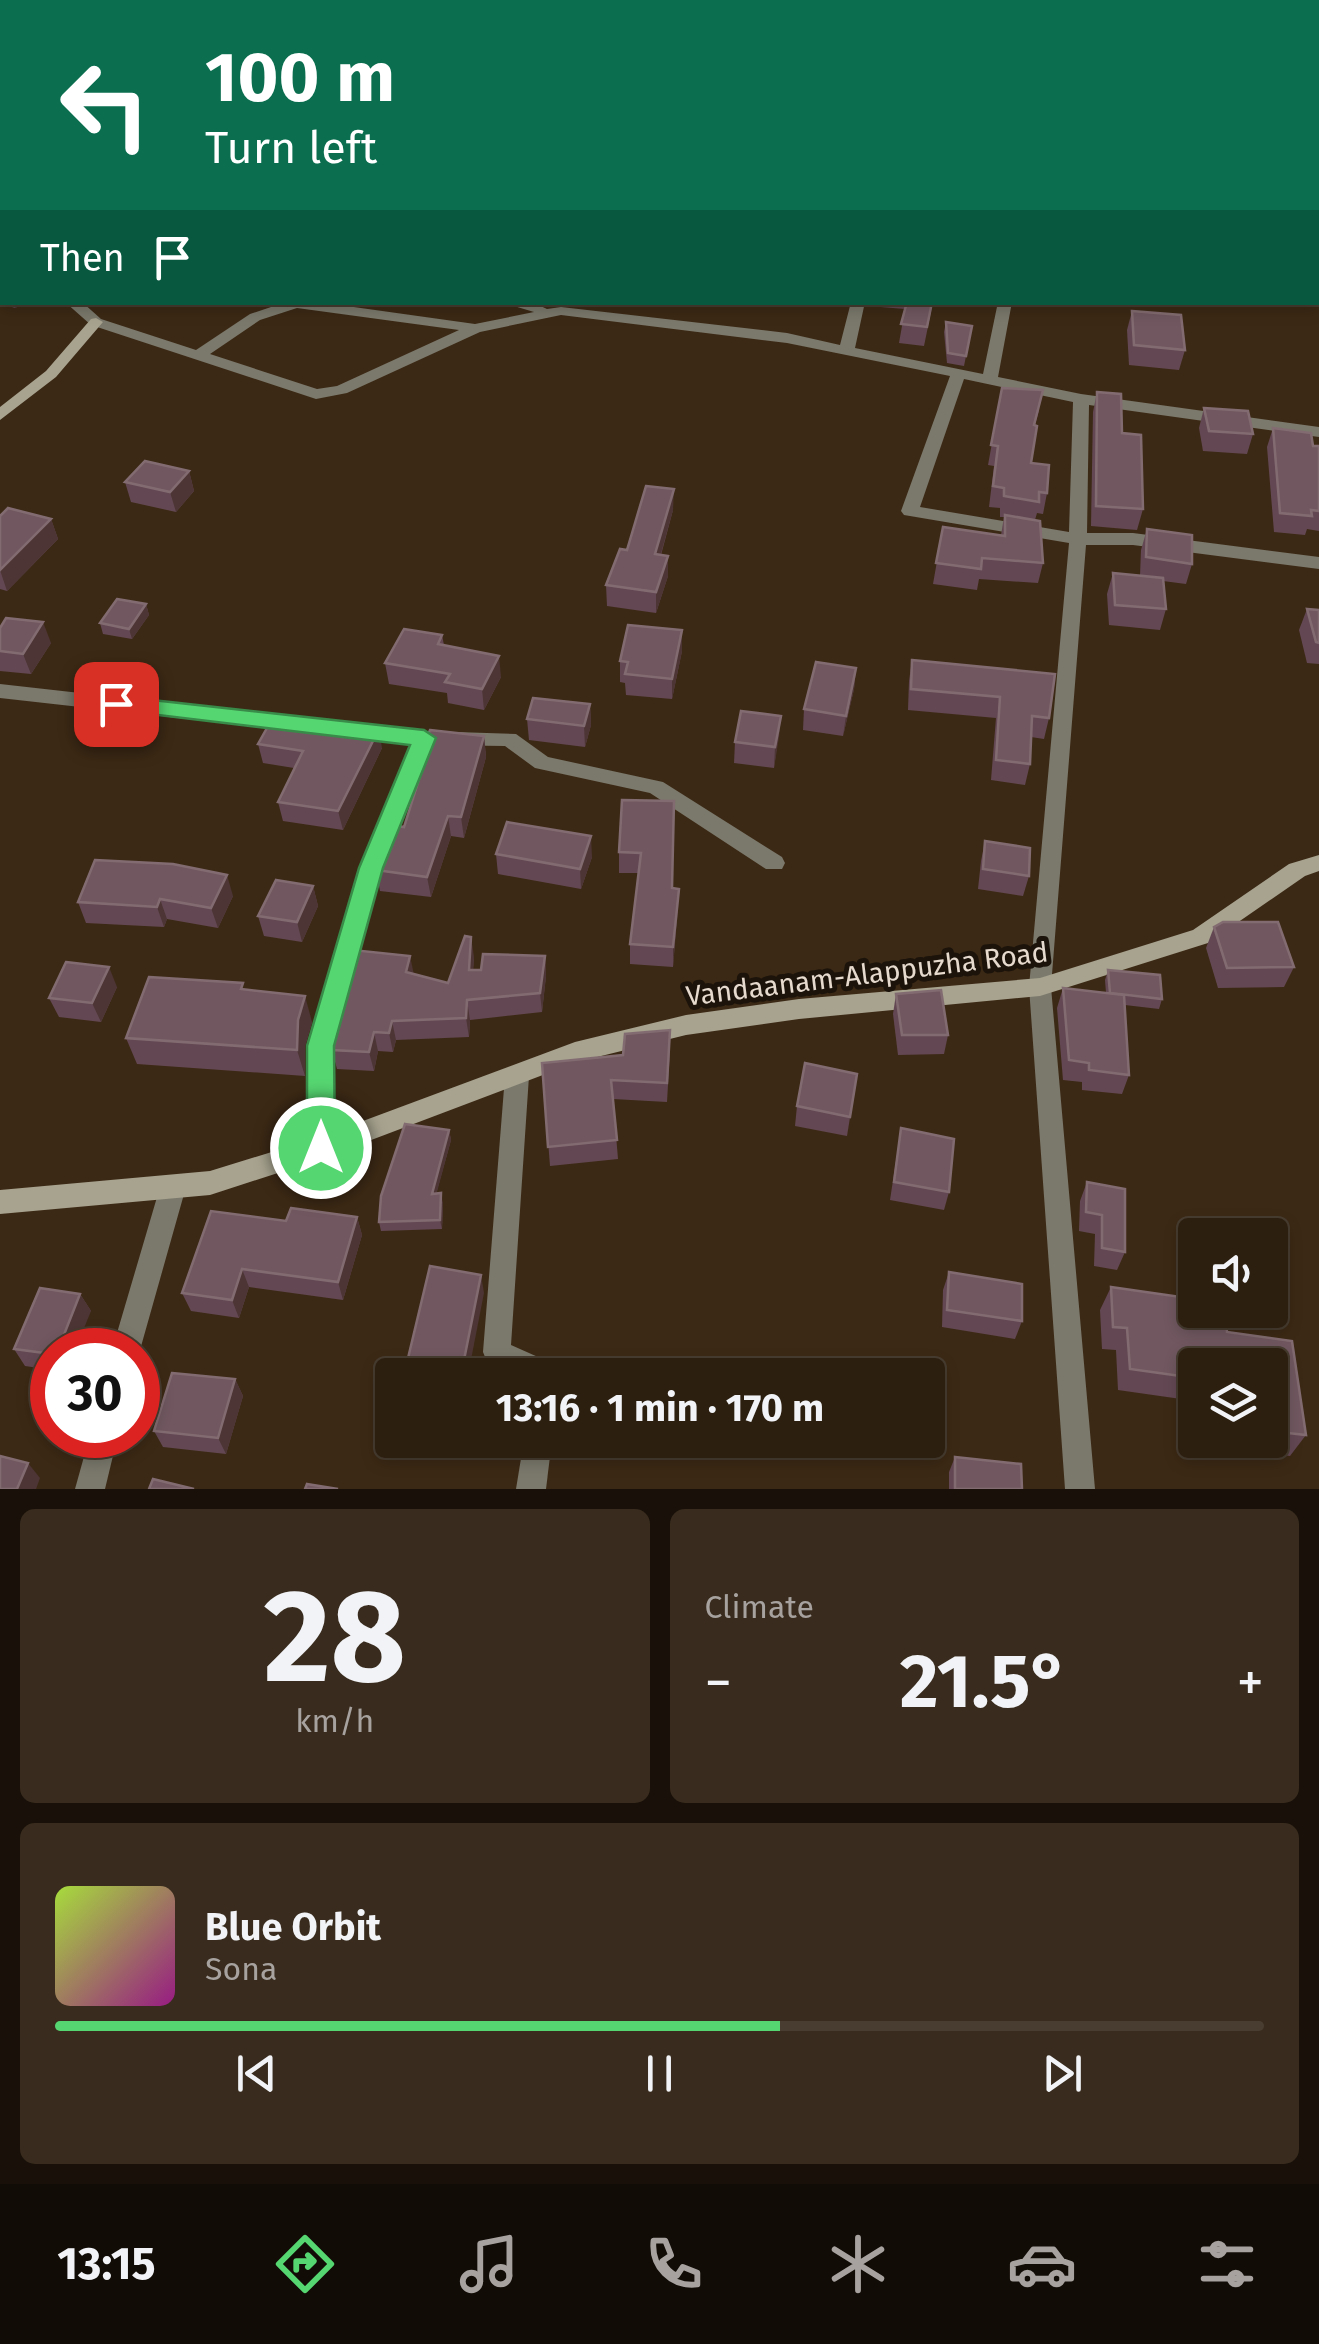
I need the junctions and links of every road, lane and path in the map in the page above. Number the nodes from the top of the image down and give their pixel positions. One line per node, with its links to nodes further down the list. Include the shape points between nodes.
1 (76, 305): 11 (street)
2 (284, 305): 14 (street)
3 (302, 305): 9 (street)
4 (368, 305): 9 (street)
5 (522, 305): 10 (street)
6 (857, 305): 13 (street)
7 (1003, 305): 16 (street)
8 (604, 308): 10 (street); 13 (street)
9 (336, 310): 12 (street)
10 (542, 312): 12 (street)
11 (96, 322): 14 (street); 18 (main road, via 50,374)
12 (476, 328): 14 (street, via 329,394)
13 (847, 350): 15 (street)
14 (197, 356)
15 (958, 375): 16 (street); 20 (street, via 910,511)
16 (989, 381): 17 (street)
17 (1080, 399): 19 (street); 20 (street)
18 (0, 415)
19 (1319, 432)
20 (1078, 538): 21 (street); 26 (street)
21 (1319, 562)
22 (0, 690): 23 (street)
23 (424, 738): 24 (street, via 510,740 542,763 656,787); 28 (street, via 371,868 321,1046)
24 (774, 863)
25 (1319, 863): 26 (main road, Vandaanam-Alappuzha Road, via 1297,870 1200,938)
26 (1040, 988): 27 (main road, Vandaanam-Alappuzha Road, via 686,1025 575,1052); 37 (street)
27 (517, 1076): 28 (main road, Vandaanam-Alappuzha Road); 32 (street, via 497,1352)
28 (321, 1148): 29 (main road, Vandaanam-Alappuzha Road, via 210,1183)
29 (173, 1187): 30 (main road, Vandaanam-Alappuzha Road); 31 (street)
30 (0, 1202)
31 (132, 1328)
32 (510, 1358)
33 (98, 1458): 35 (street)
34 (535, 1458): 36 (street)
35 (90, 1489)
36 (530, 1489)
37 (1080, 1489)

